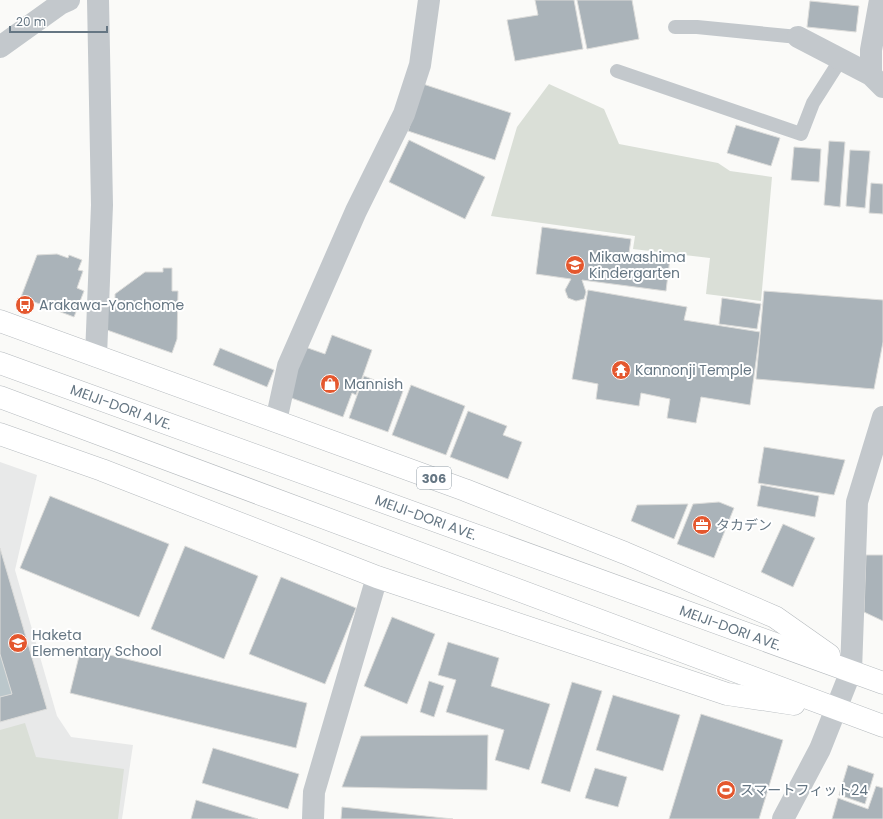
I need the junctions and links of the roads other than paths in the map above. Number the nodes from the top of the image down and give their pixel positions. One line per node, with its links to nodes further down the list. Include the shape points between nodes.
1 (98, 0): 12 (street, via 102,205)
2 (429, 0): 16 (street, via 420,65 404,114 356,211 288,366)
3 (880, 0): 10 (street, via 871,50)
4 (63, 1): 7 (street)
5 (675, 27): 6 (lane)
6 (798, 37): 8 (street)
7 (0, 47)
8 (841, 59): 9 (lane, via 813,103 801,134); 10 (street)
9 (617, 71)
10 (877, 81)
11 (0, 321): 12 (main road, 306)
12 (96, 356): 16 (main road, 306)
13 (0, 362): 19 (main road, MEIJI-DORI AVE. / 306)
14 (0, 397): 21 (main road)
15 (883, 417): 19 (street, via 857,502)
16 (276, 421): 19 (main road, 306, via 465,490 625,553 775,617)
17 (0, 434): 18 (main road, via 102,470)
18 (378, 577): 21 (main road, via 727,694); 23 (street, via 314,792)
19 (851, 671): 20 (main road, 306); 21 (street)
20 (883, 683)
21 (835, 710): 22 (main road); 24 (street, via 820,749)
22 (883, 726)
23 (313, 819)
24 (783, 819)

